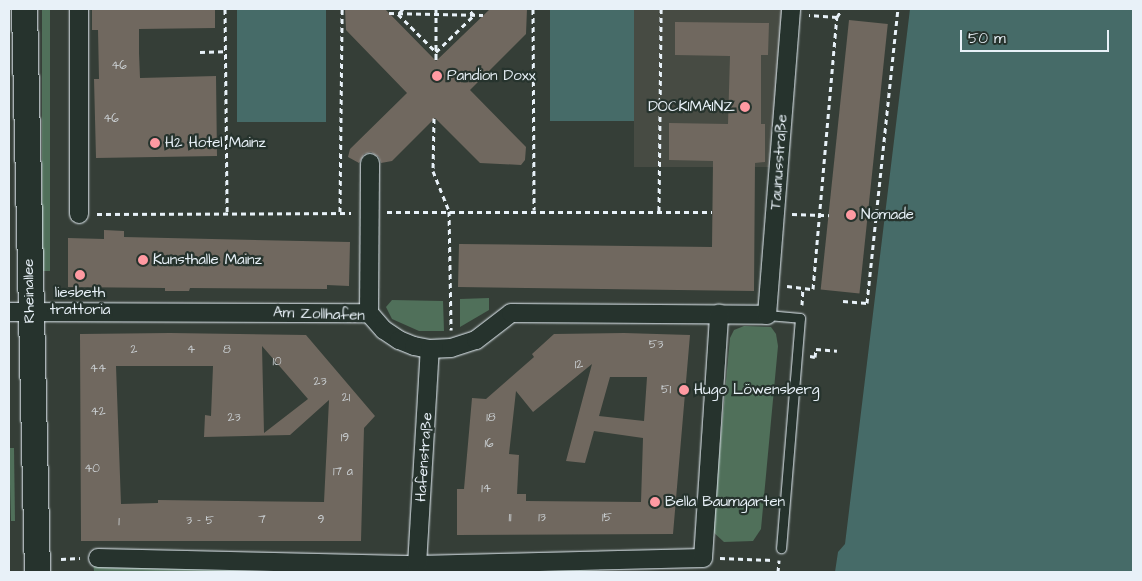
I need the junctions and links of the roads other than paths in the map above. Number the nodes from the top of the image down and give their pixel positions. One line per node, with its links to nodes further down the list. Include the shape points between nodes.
1 (24, 9): 4 (main road, Rheinallee)
2 (79, 9): 6 (street)
3 (790, 11): 10 (street, Taunusstraße)
4 (17, 67): 7 (main road, Rheinallee)
5 (370, 163): 8 (street)
6 (79, 214)
7 (19, 312): 8 (street, Am Zollhafen); 15 (main road, Rheinallee)
8 (369, 312): 11 (street, Am Zollhafen, via 384,330 399,340)
9 (719, 314): 10 (street, Am Zollhafen); 11 (street, Am Zollhafen, via 511,313 476,340 451,348); 14 (street, via 703,558)
10 (767, 315): 12 (lane, via 800,318)
11 (430, 349): 14 (street, Hafenstraße)
12 (780, 548)
13 (98, 558): 14 (street)
14 (417, 565)
15 (37, 572)

